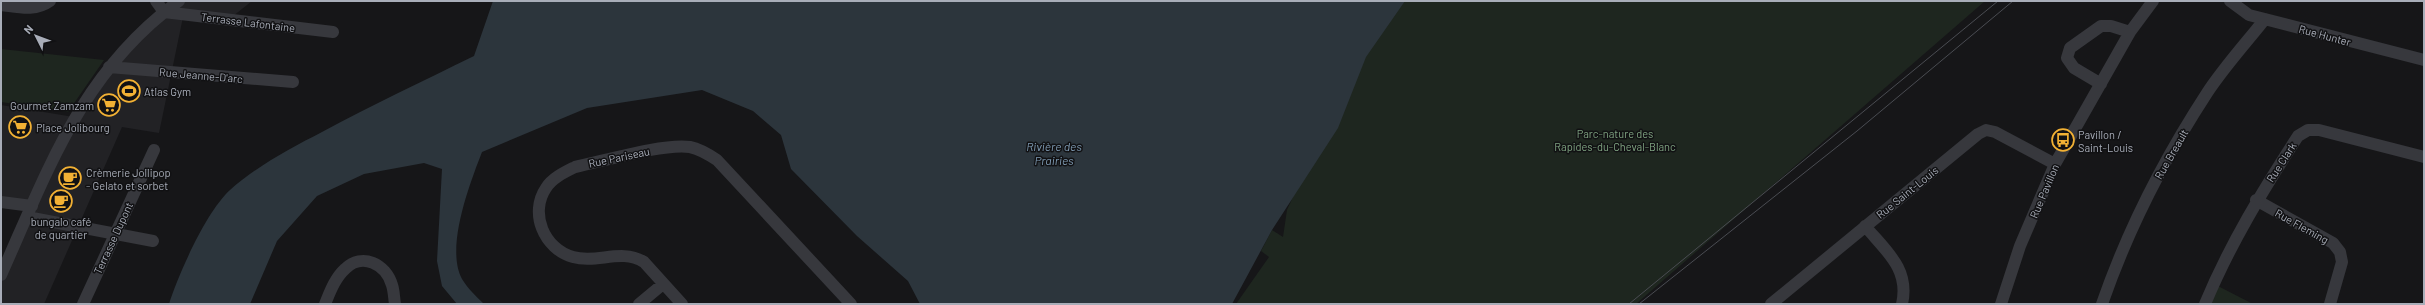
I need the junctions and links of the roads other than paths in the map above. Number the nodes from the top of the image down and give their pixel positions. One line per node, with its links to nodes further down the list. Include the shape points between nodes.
1 (50, 1): 6 (street, via 42,6 30,8)
2 (156, 1): 7 (street)
3 (180, 1): 7 (street)
4 (2153, 1): 10 (street, Rue Pavillon)
5 (2230, 1): 8 (street, Rue Hunter, via 2249,15)
6 (1, 5)
7 (164, 12): 9 (street, Terrasse Lafontaine); 12 (street)
8 (2265, 19): 11 (street, Rue Hunter); 36 (street, Rue Breault, via 2208,92 2169,156 2136,217)
9 (333, 32)
10 (2130, 32): 14 (street, Rue Pavillon); 14 (street, via 2111,26 2101,26 2070,48 2067,58 2074,68)
11 (2424, 60)
12 (109, 67): 13 (street, Rue Jeanne-D'arc); 20 (street, via 94,86 64,135)
13 (293, 82)
14 (2101, 84): 17 (street, Rue Pavillon)
15 (154, 150): 22 (street, Terrasse Dupont)
16 (2424, 157): 18 (street, Rue Clark, via 2319,130 2308,130 2298,136)
17 (2054, 164): 21 (street, Rue Saint-Louis, via 1995,132 1986,130); 35 (street, Rue Pavillon, via 2020,246)
18 (2256, 200): 37 (street, Rue Clark); 38 (street, Rue Fleming, via 2333,243 2340,252 2342,262)
19 (1, 202): 20 (street)
20 (29, 212): 22 (street); 24 (street)
21 (1866, 226): 33 (street, Rue Saint-Louis); 34 (street, via 1901,270 1905,283)
22 (115, 234): 23 (street); 27 (street, Terrasse Dupont)
23 (153, 241)
24 (5, 257): 25 (street)
25 (1, 275)
26 (663, 284): 30 (street); 31 (street, Rue Pariseau); 32 (street, Rue Pariseau, via 644,262 636,257 626,254 585,260 560,251 548,240 541,228 538,210 546,187 562,173 575,167 672,146 703,151 717,160)
27 (83, 304)
28 (325, 304): 29 (street, via 335,281 344,270 350,264 367,260 382,267 388,275)
29 (395, 304)
30 (639, 304)
31 (682, 304)
32 (851, 304)
33 (1771, 304)
34 (1902, 304)
35 (2001, 304)
36 (2102, 304)
37 (2205, 304)
38 (2330, 304)

